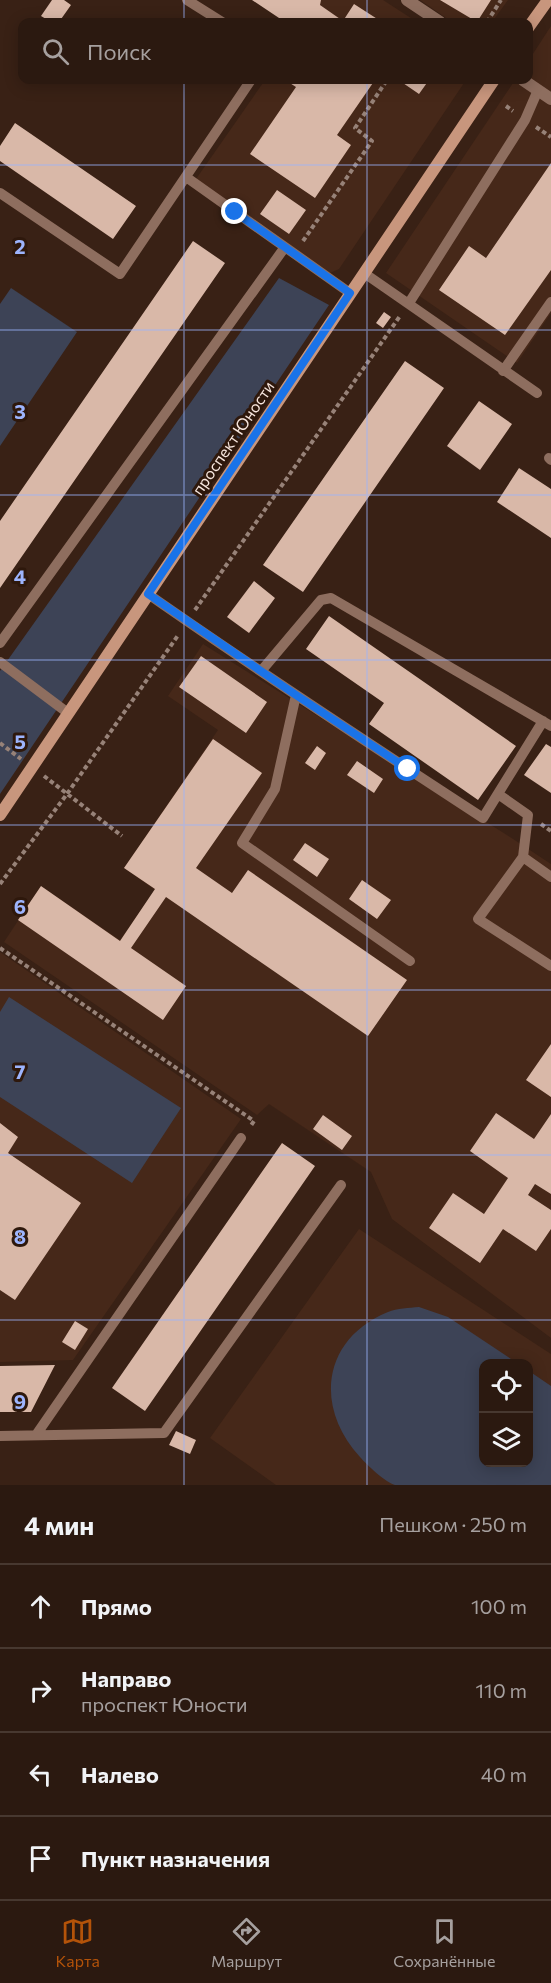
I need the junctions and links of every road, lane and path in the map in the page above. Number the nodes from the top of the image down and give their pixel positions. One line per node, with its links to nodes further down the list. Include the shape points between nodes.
1 (187, 0): 5 (lane)
2 (407, 0): 6 (street)
3 (501, 0): 7 (path)
4 (548, 0): 8 (main road)
5 (216, 18)
6 (434, 18)
7 (490, 18)
8 (533, 21)
9 (248, 84): 15 (lane)
10 (384, 84): 17 (path, via 355,128 372,141)
11 (491, 84): 18 (main road, проспект Юности)
12 (529, 84): 13 (street)
13 (538, 90): 14 (street); 21 (lane, via 525,120)
14 (551, 99)
15 (186, 177): 16 (lane, via 120,274); 17 (lane)
16 (0, 193)
17 (290, 250): 19 (lane); 26 (lane)
18 (364, 273): 19 (main road, проспект Юности); 21 (lane)
19 (350, 293): 24 (main road, проспект Юности)
20 (551, 302): 22 (lane)
21 (409, 303): 22 (lane); 25 (path)
22 (503, 371): 23 (lane)
23 (537, 393)
24 (148, 594): 25 (lane); 30 (main road, проспект Юности)
25 (188, 622): 28 (lane); 34 (path)
26 (0, 643)
27 (0, 663): 30 (lane)
28 (262, 670): 29 (lane); 31 (lane, via 321,600 331,598)
29 (296, 695): 35 (lane, via 483,818); 42 (lane, via 275,789 242,843)
30 (69, 713): 33 (main road, проспект Юности)
31 (547, 724): 35 (lane)
32 (0, 743): 33 (path)
33 (32, 767): 34 (path); 36 (main road, проспект Юности)
34 (66, 794): 37 (path); 40 (path)
35 (498, 794): 38 (lane, via 528,815)
36 (0, 815)
37 (122, 836)
38 (523, 858): 39 (lane); 43 (lane, via 478,919)
39 (551, 877)
40 (0, 884)
41 (0, 948): 44 (path, via 254,1122)
42 (410, 961)
43 (551, 966)
44 (241, 1138): 46 (lane)
45 (341, 1185): 46 (lane, via 164,1433)
46 (36, 1435): 47 (lane)
47 (0, 1436)

